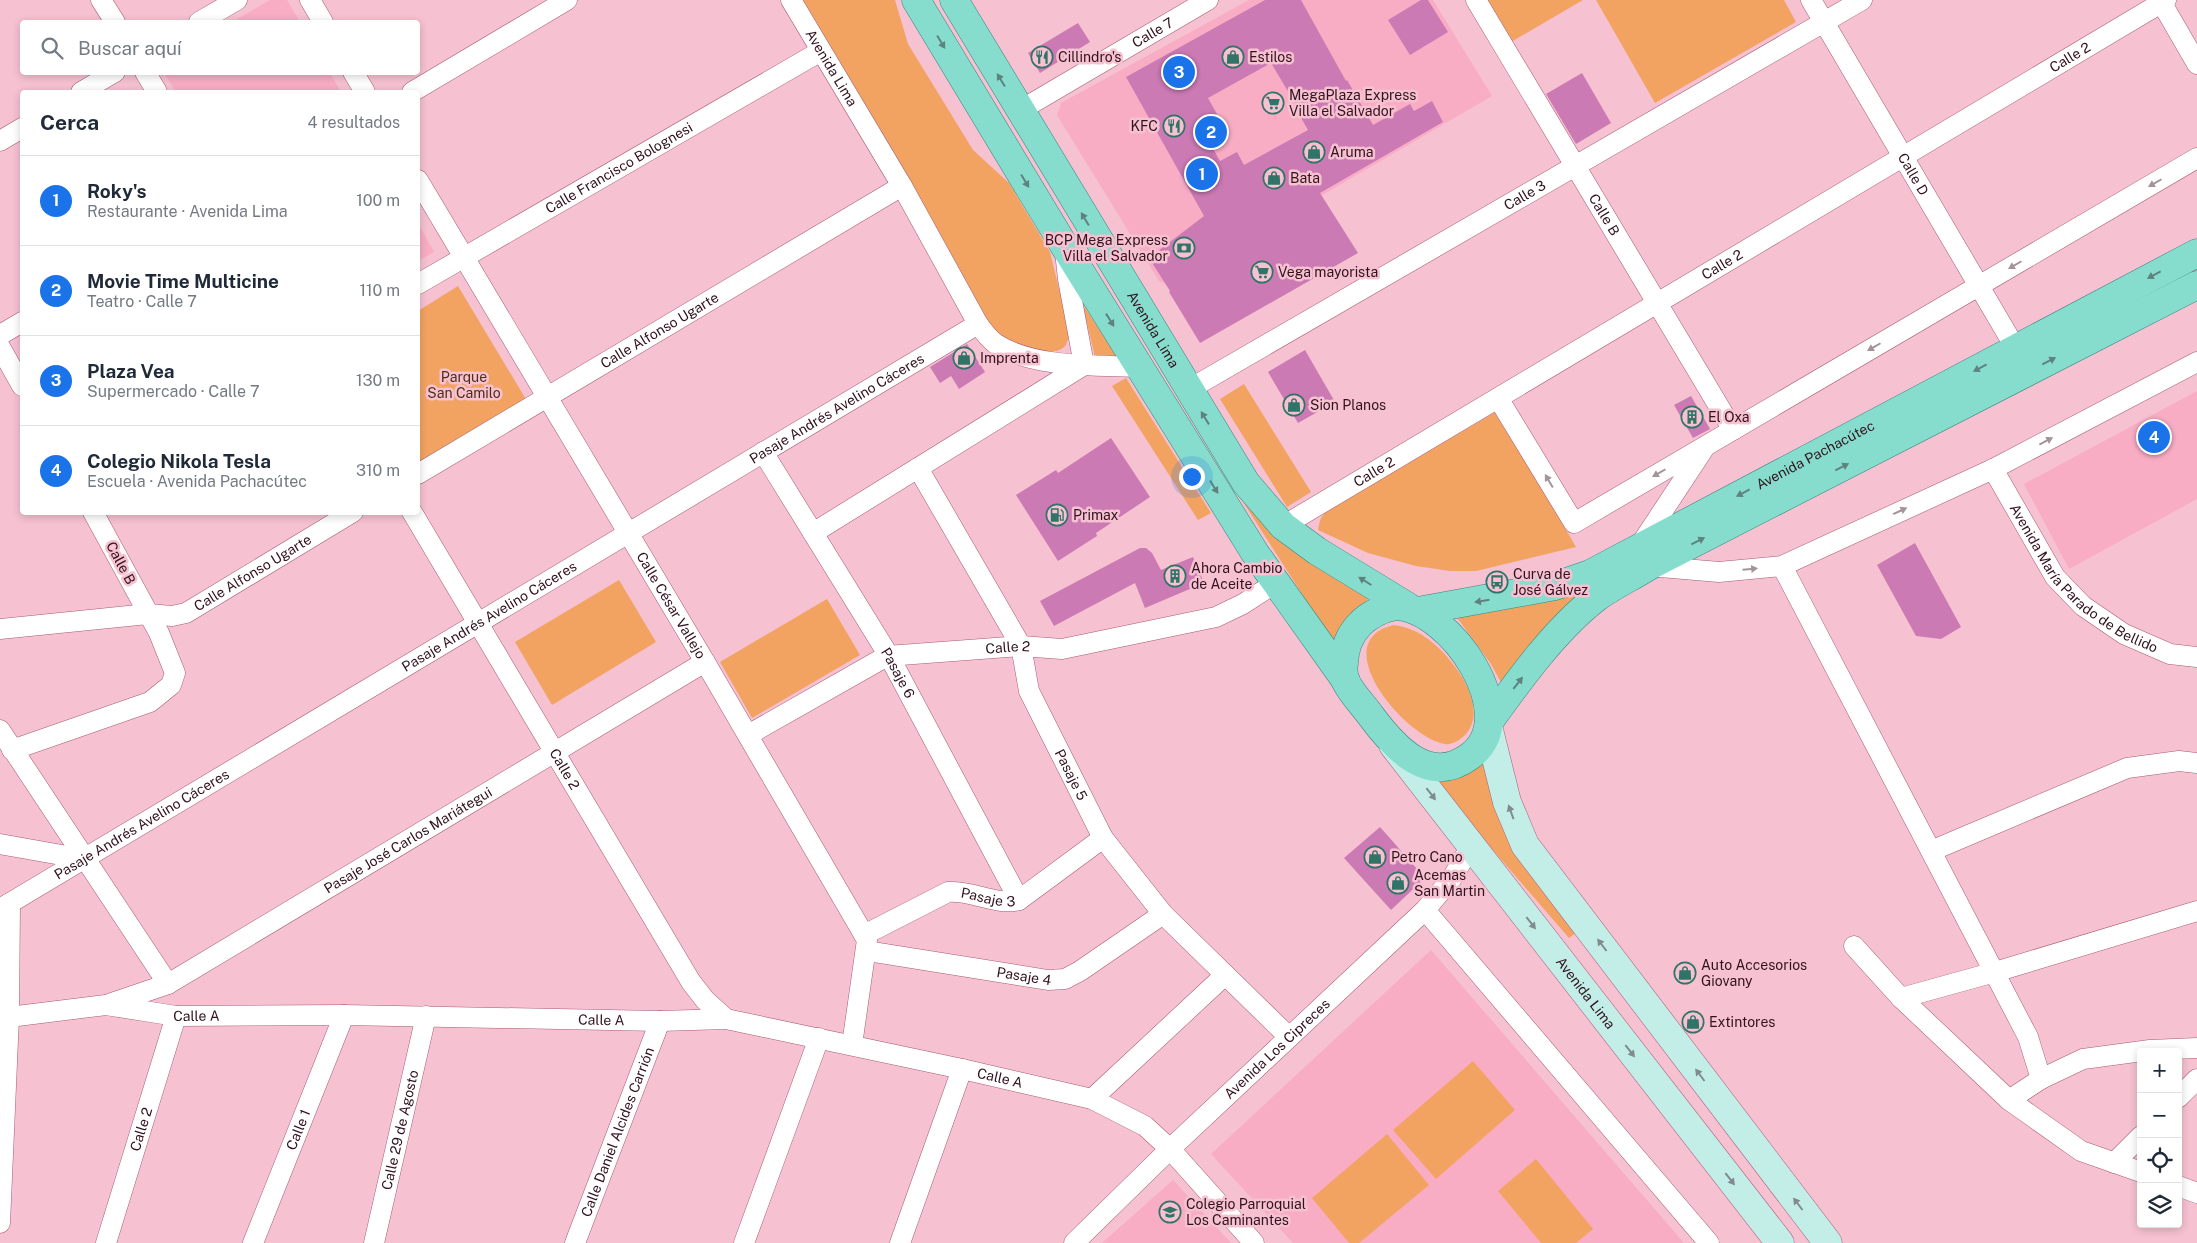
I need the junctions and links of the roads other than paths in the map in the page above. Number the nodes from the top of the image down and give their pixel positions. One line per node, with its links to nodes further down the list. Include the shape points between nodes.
1 (101, 0): 13 (street)
2 (236, 0): 14 (street)
3 (310, 0): 15 (street)
4 (567, 0): 25 (street)
5 (791, 0): 17 (street, Avenida Lima)
6 (916, 0): 34 (main road, one-way to 34)
7 (1208, 0): 26 (street, Calle 7)
8 (1476, 0): 31 (street, Calle B)
9 (1810, 0): 16 (street, Calle D)
10 (1862, 0): 16 (street, Calle 3)
11 (956, 1): 26 (main road, Avenida Lima, one-way to 11)
12 (2162, 1): 18 (street); 29 (street, Calle 2)
13 (114, 20)
14 (202, 20)
15 (322, 20)
16 (1824, 23): 29 (street, Calle D); 31 (street, Calle 3)
17 (821, 51): 33 (street, Avenida Lima); 36 (street, Calle Francisco Bolognesi)
18 (2197, 64)
19 (110, 75): 22 (street)
20 (147, 75): 23 (street)
21 (355, 75): 24 (street)
22 (84, 90)
23 (156, 90)
24 (364, 90)
25 (415, 90)
26 (1019, 110): 50 (main road, Avenida Lima, one-way to 26)
27 (20, 129): 28 (street)
28 (0, 141)
29 (1903, 157): 39 (street, Calle D); 40 (street, Calle 2)
30 (2197, 158): 39 (street, one-way to 39)
31 (1576, 166): 40 (street, Calle B); 50 (street, Calle 3)
32 (420, 183): 36 (street, Calle César Vallejo)
33 (902, 186): 42 (street, Avenida Lima); 51 (street, Calle Alfonso Ugarte)
34 (1065, 247): 47 (street); 48 (main road, one-way to 48)
35 (2197, 252): 45 (main road, Avenida Pachacútec, one-way to 45)
36 (463, 257): 37 (street, Calle Francisco Bolognesi); 51 (street, Calle César Vallejo)
37 (420, 283)
38 (2197, 285): 65 (main road, Avenida Pachacútec, one-way to 38)
39 (1979, 286): 45 (street, Calle D); 53 (street, one-way to 53)
40 (1657, 303): 52 (street, Calle 2); 53 (street, Calle B)
41 (20, 323): 43 (street)
42 (978, 324): 47 (street, Avenida Lima, via 994,343 1011,352 1037,360); 55 (street, Pasaje Andrés Avelino Cáceres)
43 (0, 335)
44 (0, 347): 49 (street)
45 (2016, 349): 65 (main road, Avenida Pachacútec, one-way to 65)
46 (2197, 362): 57 (street, one-way to 46)
47 (1084, 365): 48 (street, Avenida Lima); 56 (street)
48 (1139, 367): 67 (main road, one-way to 67)
49 (20, 382)
50 (1188, 390): 62 (main road, Avenida Lima, one-way to 50, via 1246,483)
51 (547, 397): 58 (street, Calle Alfonso Ugarte); 64 (street, Calle César Vallejo)
52 (1498, 398): 54 (street, one-way to 52, via 1574,523); 62 (street, Calle 2)
53 (1733, 430): 54 (street)
54 (1705, 446): 65 (street)
55 (763, 452): 63 (street, Pasaje 6); 64 (street, Pasaje Andrés Avelino Cáceres)
56 (918, 468): 63 (street); 72 (street, Pasaje 5)
57 (1993, 469): 66 (street, one-way to 57); 74 (street, Avenida María Parado de Bellido, via 2055,577 2083,606 2124,634 2170,654)
58 (420, 473)
59 (95, 515): 69 (street, Calle B)
60 (348, 515): 69 (street, Calle Alfonso Ugarte, via 186,614)
61 (414, 515): 70 (street, Calle 2)
62 (1283, 526): 68 (main road, Avenida Lima, one-way to 62)
63 (813, 533): 73 (street, Pasaje 6)
64 (628, 534): 70 (street, Pasaje Andrés Avelino Cáceres); 75 (street, Calle César Vallejo)
65 (1644, 557): 66 (street, one-way to 66, via 1719,572); 68 (main road, Avenida Pachacútec, one-way to 68, via 1555,586); 77 (main road, Avenida Pachacútec, one-way to 65, via 1528,670 1563,629)
66 (1782, 566): 87 (street)
67 (1275, 583): 72 (street, Calle 2, via 1216,617 1062,649); 76 (main road)
68 (1413, 609): 76 (main road, via 1383,609 1362,622 1354,631 1344,655); 77 (main road, via 1444,629 1465,652 1482,686)
69 (148, 614): 71 (street, Calle Alfonso Ugarte); 81 (street, Calle B, via 175,673 171,685 150,702)
70 (478, 624): 82 (street, Calle 2); 88 (street, Pasaje Andrés Avelino Cáceres)
71 (0, 629)
72 (1021, 646): 73 (street, Calle 2); 84 (street, Pasaje 5, via 1029,691)
73 (888, 656): 79 (street, Calle 2); 89 (street, Pasaje 6)
74 (2197, 657)
75 (705, 662): 79 (street, Calle César Vallejo); 82 (street, Pasaje José Carlos Mariátegui)
76 (1346, 681): 80 (main road)
77 (1489, 726): 80 (main road, via 1478,749 1470,756 1461,762 1439,766 1418,762); 135 (main road, one-way to 77, via 1525,845 1507,802)
78 (0, 730): 81 (street)
79 (748, 735): 94 (street, Calle César Vallejo)
80 (1390, 742): 86 (main road, Avenida Lima, one-way to 86)
81 (12, 750): 88 (street)
82 (556, 752): 98 (street, Pasaje José Carlos Mariátegui); 105 (street, Calle 2, via 691,982)
83 (2197, 763): 87 (street, via 2179,761 2127,768)
84 (1103, 838): 89 (street, Pasaje 3); 93 (street, Pasaje 5)
85 (0, 844): 88 (street)
86 (1472, 846): 91 (street, Avenida Los Cipreces, via 1452,878); 134 (main road, Avenida Lima, one-way to 134)
87 (1931, 850): 96 (street)
88 (84, 859): 90 (street, Pasaje Andrés Avelino Cáceres); 98 (street)
89 (1019, 900): 94 (street, Pasaje 3, via 1009,902 960,891 948,892)
90 (5, 906): 104 (street)
91 (1425, 910): 107 (street, Avenida Los Cipreces); 133 (street)
92 (2197, 911): 96 (street)
93 (1162, 914): 94 (street, Pasaje 4, via 1065,979 1048,980); 97 (street, Pasaje 5)
94 (865, 943): 109 (street)
95 (1854, 946): 99 (street)
96 (1995, 972): 99 (street); 113 (street, via 2028,1037)
97 (1225, 975): 107 (street, Pasaje 5); 115 (street)
98 (168, 984): 100 (street, Pasaje José Carlos Mariátegui)
99 (1900, 998): 116 (street)
100 (106, 1005): 102 (street, Calle A); 104 (street, Calle A)
101 (344, 1014): 102 (street, Calle A); 103 (street, Calle A); 126 (street, Calle 1)
102 (176, 1016): 125 (street, Calle 2)
103 (426, 1016): 106 (street, Calle A); 127 (street, Calle 29 de Agosto)
104 (9, 1017): 123 (street)
105 (726, 1019): 106 (street, Calle A); 108 (street, Calle A)
106 (660, 1021): 128 (street, Calle Daniel Alcides Carrión)
107 (1289, 1037): 118 (street, Avenida Los Cipreces)
108 (818, 1038): 109 (street, Calle A); 129 (street)
109 (852, 1045): 111 (street, Calle A)
110 (2197, 1048): 113 (street, via 2150,1050 2083,1059)
111 (962, 1069): 115 (street, Calle A); 130 (street)
112 (2197, 1079): 114 (street)
113 (2041, 1080): 116 (street)
114 (2182, 1094)
115 (1092, 1099): 118 (street, Calle A, via 1145,1126)
116 (2009, 1100): 119 (street, via 2081,1151)
117 (2139, 1138): 119 (street)
118 (1170, 1149): 131 (street, Avenida Los Cipreces); 132 (street, Calle A)
119 (2114, 1163): 120 (street)
120 (2137, 1171)
121 (2182, 1187): 122 (street)
122 (2197, 1192)
123 (0, 1201): 124 (street)
124 (0, 1223)
125 (106, 1243)
126 (254, 1243)
127 (374, 1243)
128 (575, 1243)
129 (744, 1243)
130 (900, 1243)
131 (1074, 1243)
132 (1254, 1243)
133 (1709, 1243)
134 (1780, 1243)
135 (1828, 1243)

